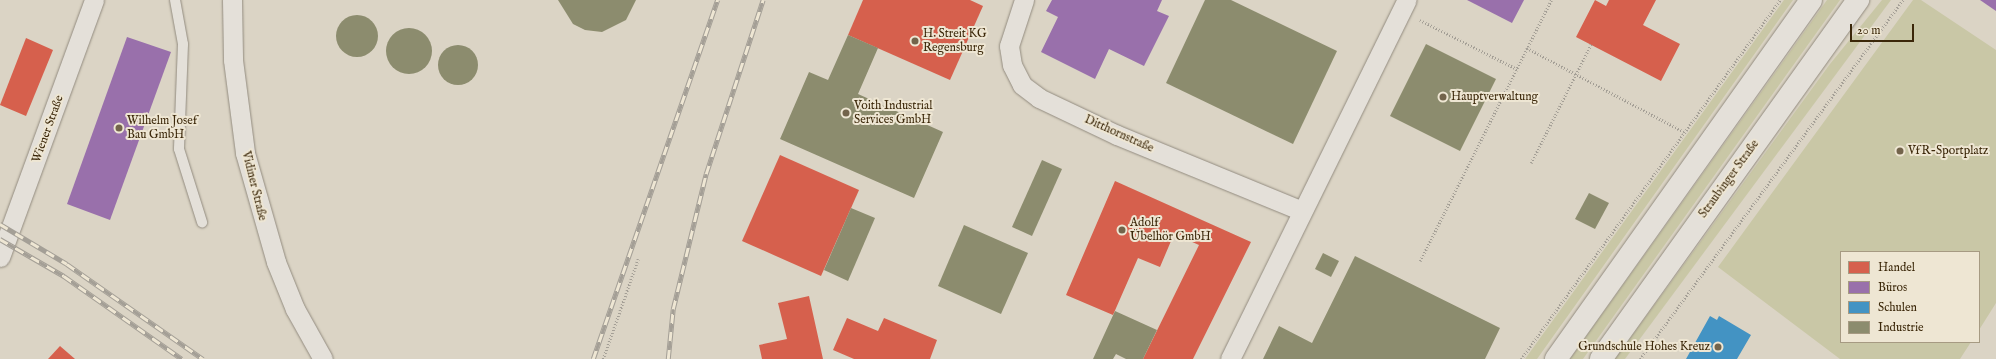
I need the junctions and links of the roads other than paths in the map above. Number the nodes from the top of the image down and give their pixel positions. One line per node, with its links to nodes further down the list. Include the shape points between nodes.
1 (94, 0): 10 (street, Wiener Straße)
2 (175, 0): 9 (lane, via 184,44 179,148)
3 (232, 0): 11 (street, Vidiner Straße, via 233,60 245,153 276,262 295,309)
4 (1024, 0): 8 (street, Ditthornstraße, via 1009,46 1012,65 1022,85 1039,98 1117,135)
5 (1811, 0): 13 (main road)
6 (1858, 0): 14 (main road, Straubinger Straße)
7 (1404, 5): 8 (street)
8 (1302, 211): 12 (street)
9 (202, 222)
10 (0, 257)
11 (323, 359)
12 (1230, 359)
13 (1556, 359)
14 (1601, 359)

